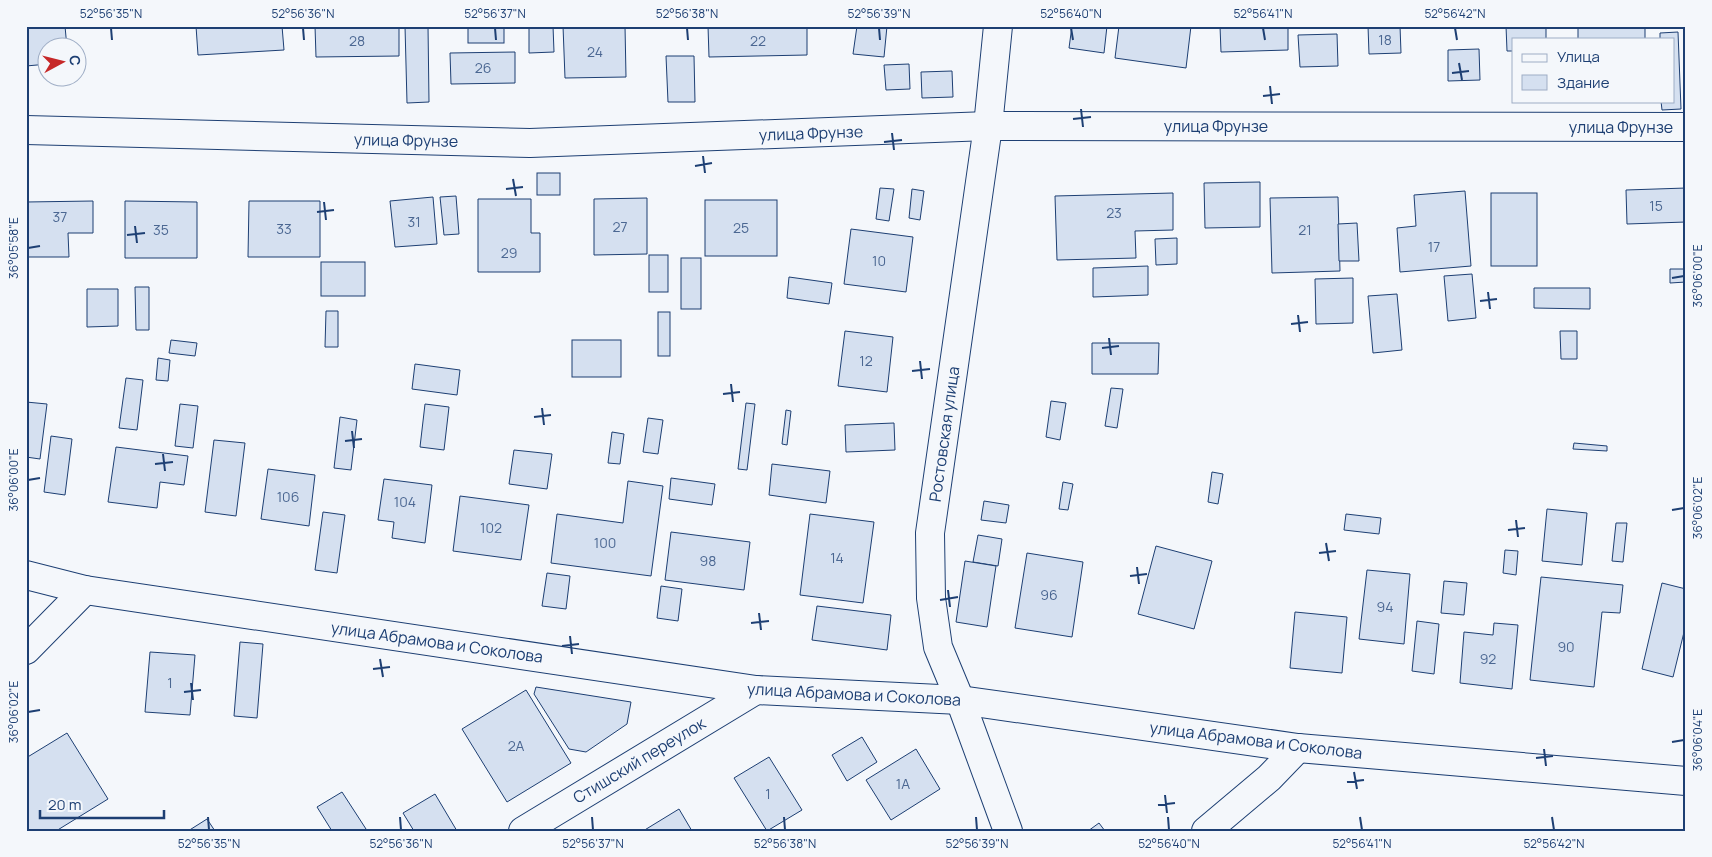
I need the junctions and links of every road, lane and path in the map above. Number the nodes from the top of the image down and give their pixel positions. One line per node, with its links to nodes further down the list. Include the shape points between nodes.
1 (998, 26): 2 (street, Ростовская улица)
2 (988, 126): 3 (street, улица Фрунзе); 4 (street, улица Фрунзе, via 530,143); 9 (street, Ростовская улица, via 930,533 931,598 938,647)
3 (1686, 127)
4 (26, 130)
5 (26, 575): 6 (street, улица Абрамова и Соколова)
6 (85, 590): 7 (street); 8 (street, улица Абрамова и Соколова)
7 (26, 650)
8 (756, 690): 9 (street, улица Абрамова и Соколова); 12 (street, Стишский переулок)
9 (960, 700): 10 (street, улица Абрамова и Соколова); 13 (street, Ростовская улица)
10 (1298, 748): 11 (street, улица Абрамова и Соколова); 14 (street, via 1269,778)
11 (1686, 781)
12 (523, 831)
13 (1008, 831)
14 (1206, 831)

